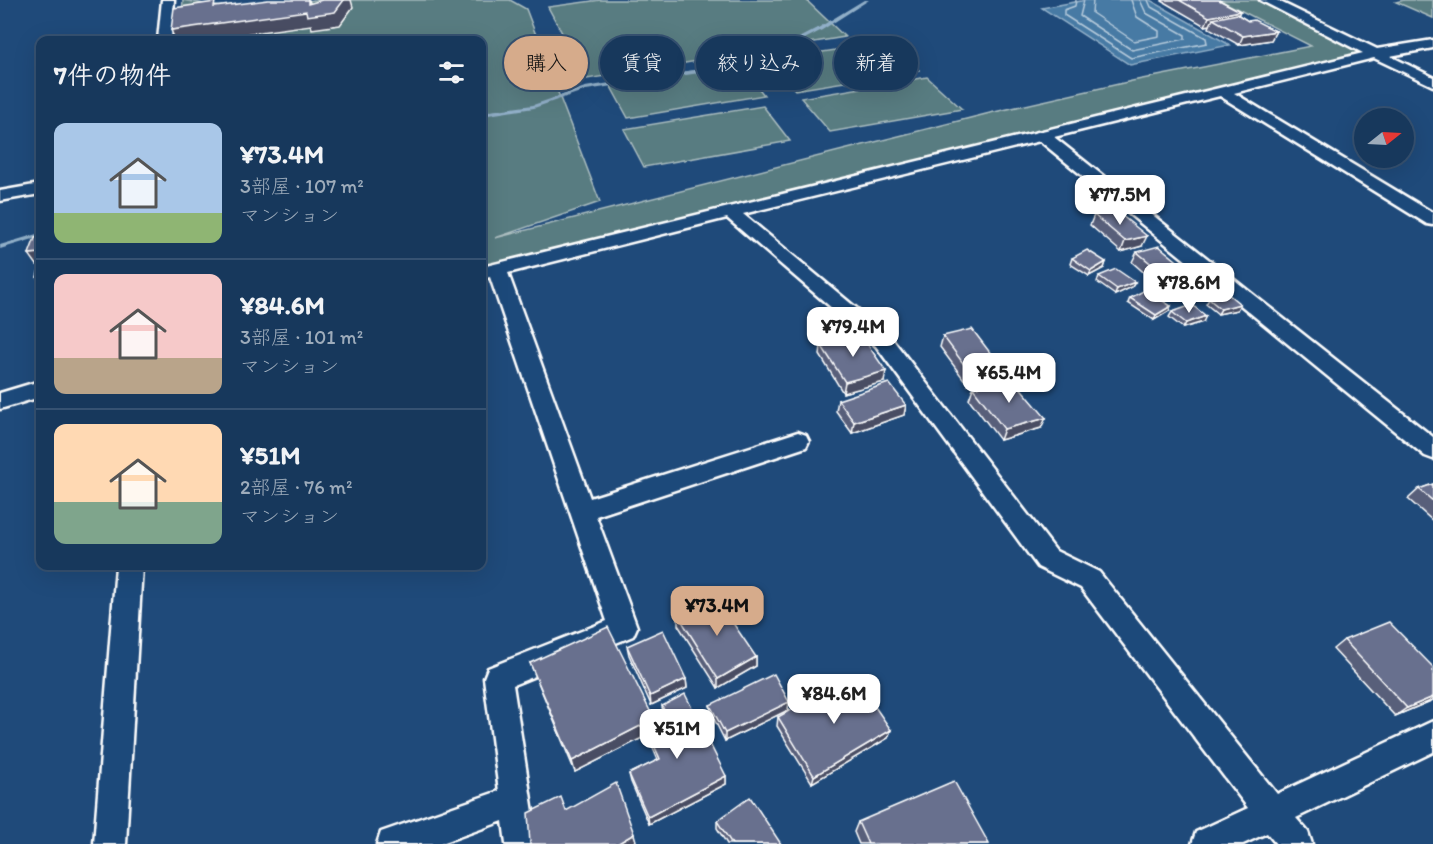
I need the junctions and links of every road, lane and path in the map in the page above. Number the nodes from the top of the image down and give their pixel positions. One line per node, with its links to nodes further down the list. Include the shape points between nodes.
1 (168, 0): 3 (street)
2 (1266, 0): 5 (street)
3 (165, 36)
4 (1433, 44): 5 (street)
5 (1375, 54): 6 (street); 7 (street)
6 (1433, 82)
7 (1221, 91): 8 (street); 12 (street)
8 (1043, 136): 11 (street); 17 (street)
9 (36, 190): 10 (street)
10 (0, 196)
11 (730, 212): 13 (street); 22 (street, via 884,341 1047,559 1090,580)
12 (1433, 220)
13 (489, 271): 18 (street)
14 (36, 390): 15 (street)
15 (0, 401)
16 (798, 441): 18 (street)
17 (1433, 450)
18 (582, 512): 21 (street, via 622,627 498,678)
19 (129, 570): 23 (street)
20 (1433, 736): 22 (street)
21 (515, 801): 24 (street); 25 (street)
22 (1272, 813): 26 (street); 27 (street)
23 (110, 844)
24 (393, 844)
25 (522, 844)
26 (1208, 844)
27 (1296, 844)

